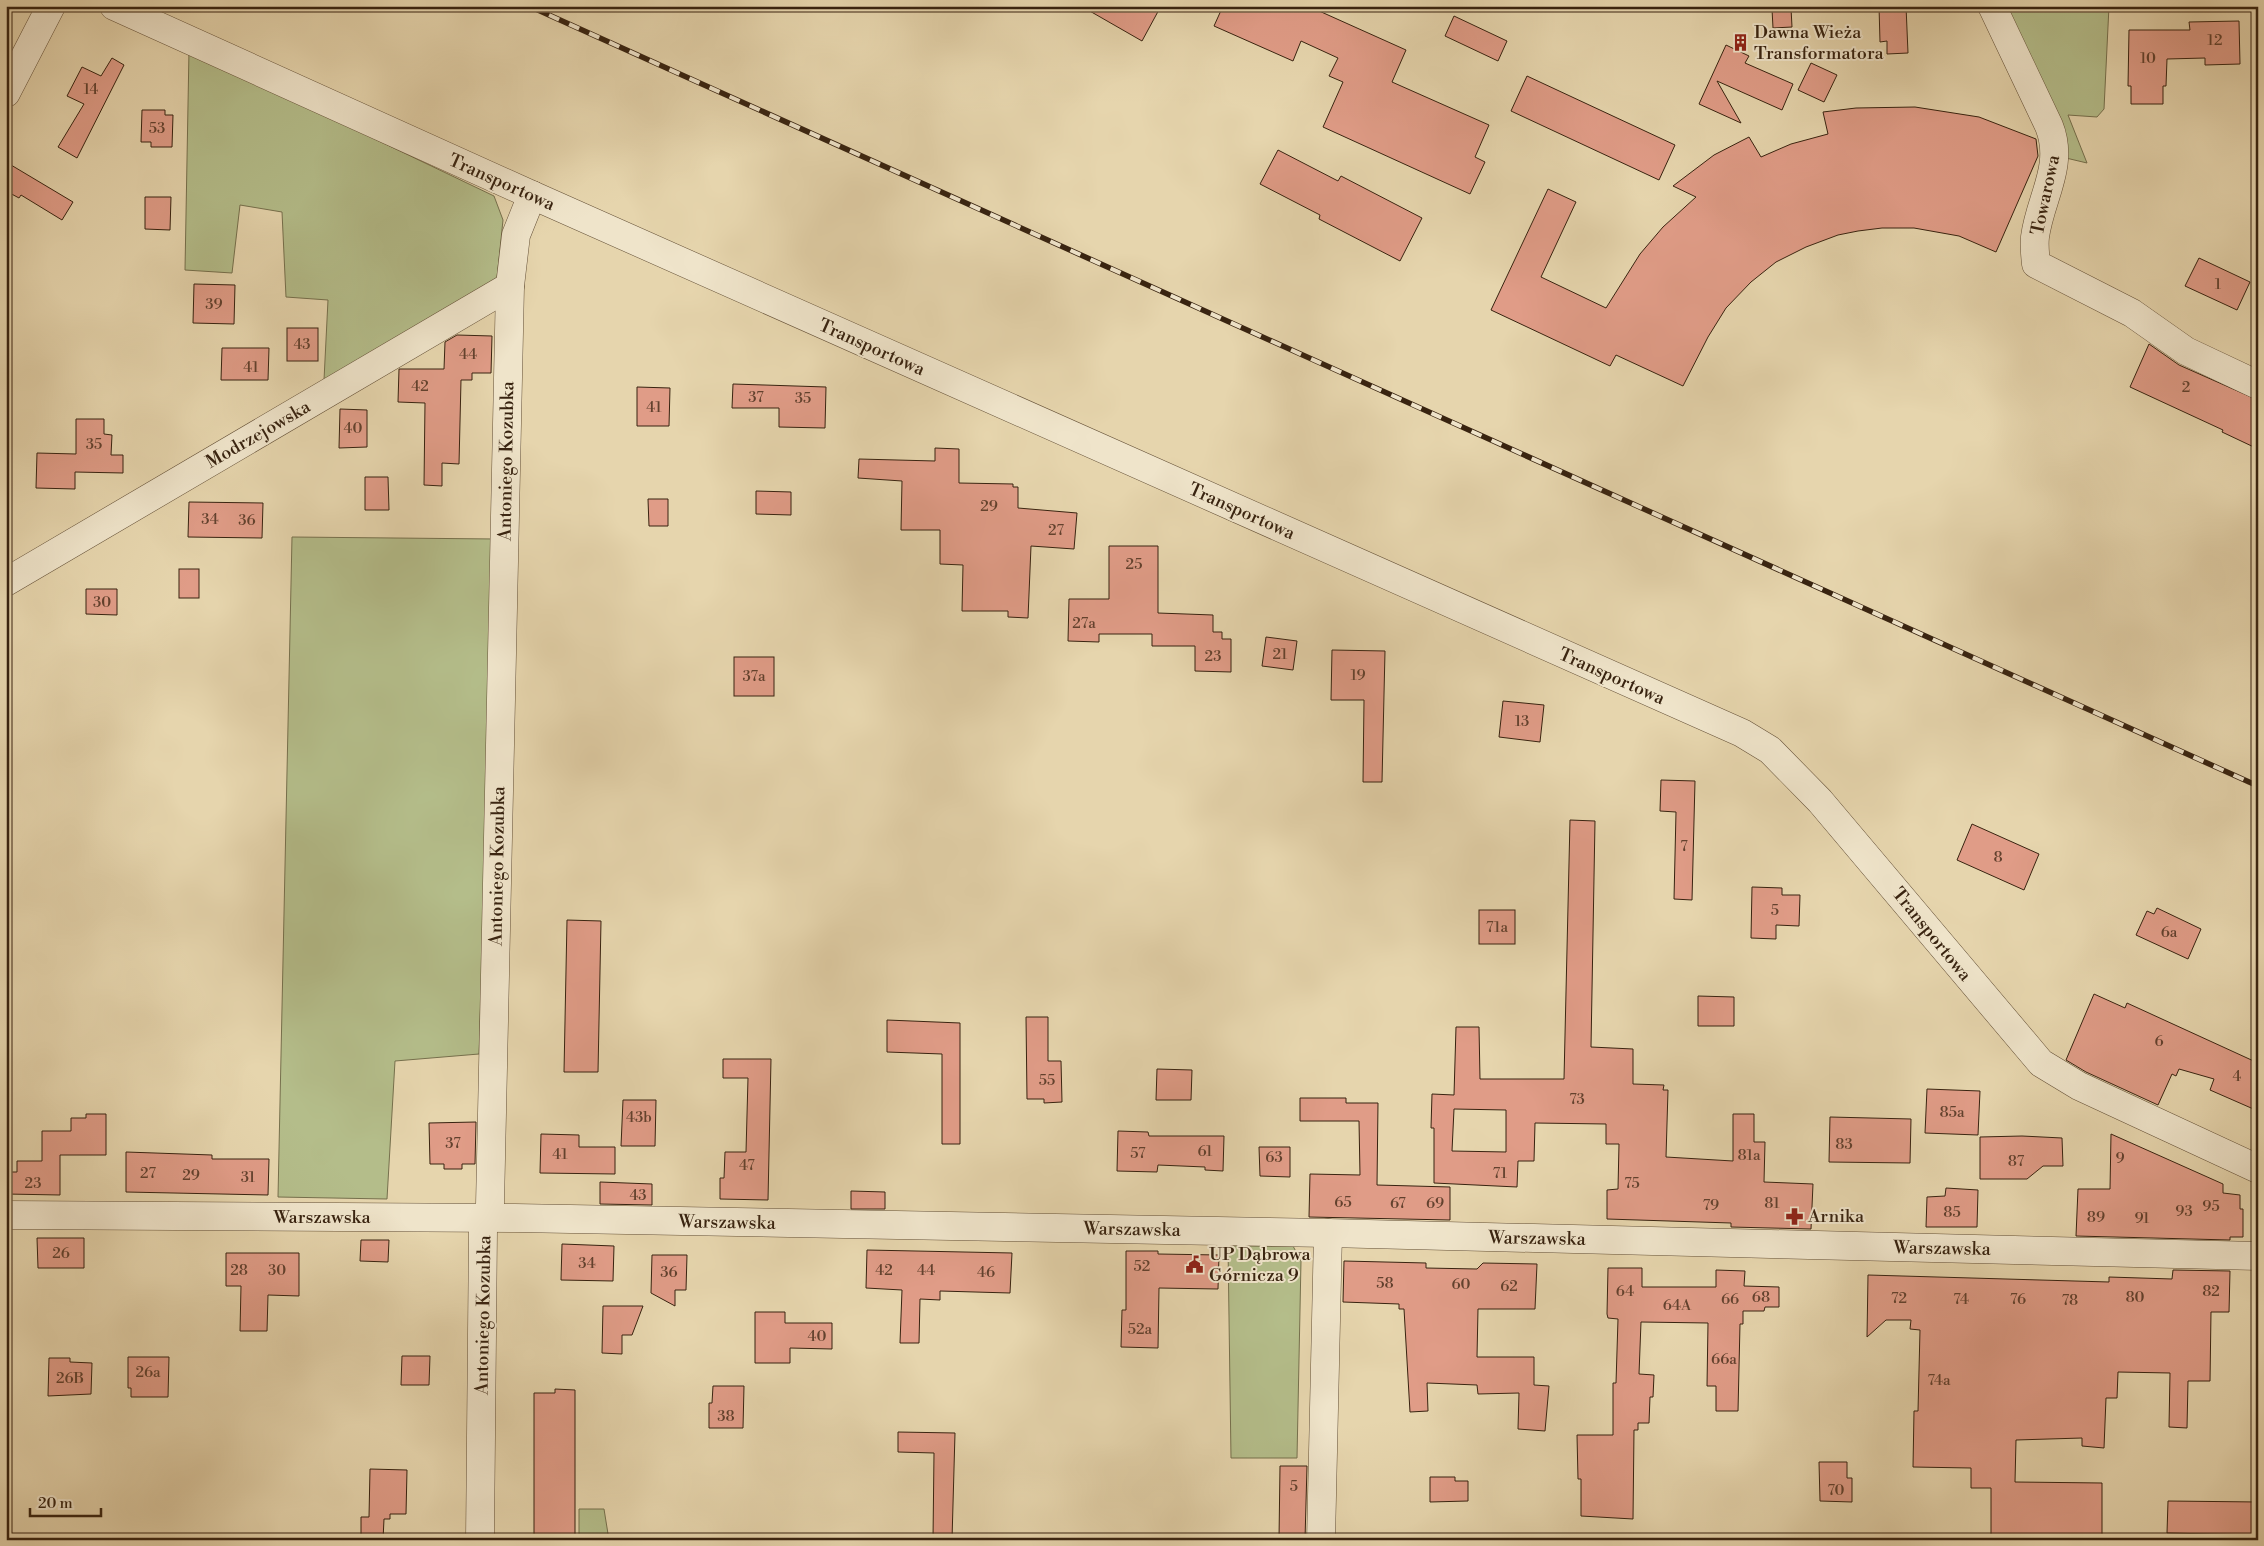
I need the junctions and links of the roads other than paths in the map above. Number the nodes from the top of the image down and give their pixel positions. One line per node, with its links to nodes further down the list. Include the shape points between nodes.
1 (51, 6): 4 (street)
2 (114, 6): 5 (street, Transportowa)
3 (1992, 6): 7 (street, Towarowa, via 2055,142 2053,175 2035,238 2036,264 2132,313 2186,351)
4 (6, 93)
5 (532, 195): 6 (street, Antoniego Kozubka, via 516,235); 9 (street, Transportowa, via 1742,734 1770,750 1820,801 2041,1063 2079,1086)
6 (510, 286): 8 (street, Modrzejowska); 11 (street, Antoniego Kozubka, via 490,1205)
7 (2258, 385)
8 (6, 582)
9 (2258, 1169)
10 (6, 1215): 11 (street, Warszawska)
11 (486, 1218): 12 (street, Warszawska); 14 (street, Antoniego Kozubka, via 483,1230)
12 (1328, 1233): 13 (street, Warszawska); 15 (street)
13 (2258, 1256)
14 (480, 1540)
15 (1321, 1540)

